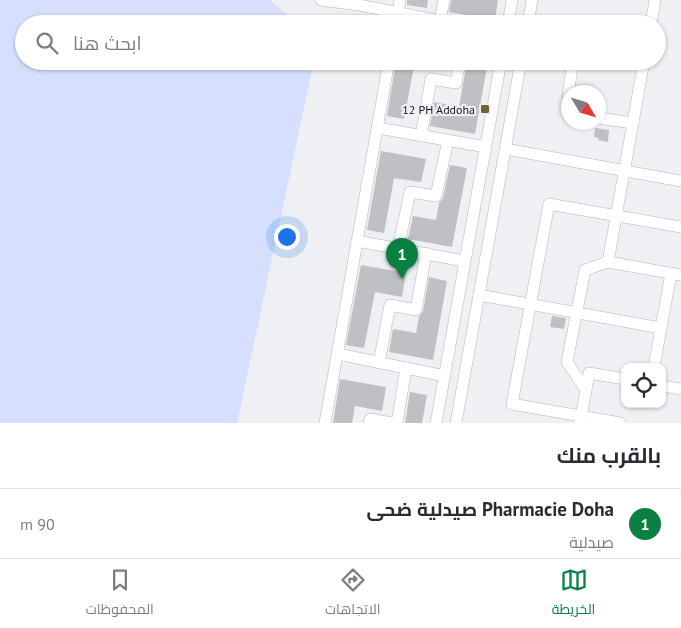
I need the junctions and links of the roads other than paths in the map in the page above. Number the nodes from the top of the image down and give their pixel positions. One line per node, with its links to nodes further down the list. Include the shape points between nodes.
1 (321, 0): 7 (street, via 360,5)
2 (400, 0): 8 (street)
3 (444, 0): 9 (street)
4 (512, 0): 10 (street)
5 (532, 0): 11 (street)
6 (655, 0): 12 (street)
7 (388, 15)
8 (398, 15)
9 (441, 15)
10 (510, 15)
11 (530, 15)
12 (652, 15)
13 (388, 70): 22 (street)
14 (458, 70): 23 (street, via 456,84 432,79)
15 (499, 70): 25 (street)
16 (519, 70): 26 (street)
17 (572, 70): 19 (street)
18 (642, 70): 21 (street)
19 (569, 85)
20 (606, 119): 21 (street)
21 (633, 123): 27 (street)
22 (378, 128): 23 (street); 31 (street)
23 (421, 136): 24 (street)
24 (448, 140): 25 (street); 32 (street, via 436,196 410,192)
25 (486, 147): 34 (street)
26 (506, 150): 27 (street); 37 (street)
27 (625, 171): 28 (street); 29 (street)
28 (681, 181)
29 (617, 215): 30 (street); 35 (street); 38 (street, via 548,204)
30 (681, 227)
31 (357, 241): 32 (street); 41 (street)
32 (398, 249): 33 (street)
33 (426, 253): 34 (street); 42 (street, via 416,310 390,305)
34 (464, 261): 45 (street)
35 (608, 262): 36 (street); 39 (street, via 585,270)
36 (676, 274): 40 (street)
37 (479, 294): 38 (street); 56 (street)
38 (530, 304): 39 (street); 50 (street, via 512,404)
39 (576, 312): 40 (street); 49 (street, via 567,362)
40 (661, 328): 43 (street)
41 (338, 354): 42 (street); 51 (street)
42 (379, 363): 44 (street)
43 (655, 363)
44 (406, 368): 45 (street); 54 (street)
45 (445, 376): 55 (street)
46 (621, 378): 49 (street, via 589,373)
47 (666, 387): 48 (street)
48 (681, 389)
49 (586, 390): 50 (street)
50 (581, 420): 57 (street)
51 (326, 423)
52 (369, 423): 53 (street, via 370,419)
53 (392, 423)
54 (397, 423)
55 (436, 423)
56 (456, 423)
57 (620, 423)

